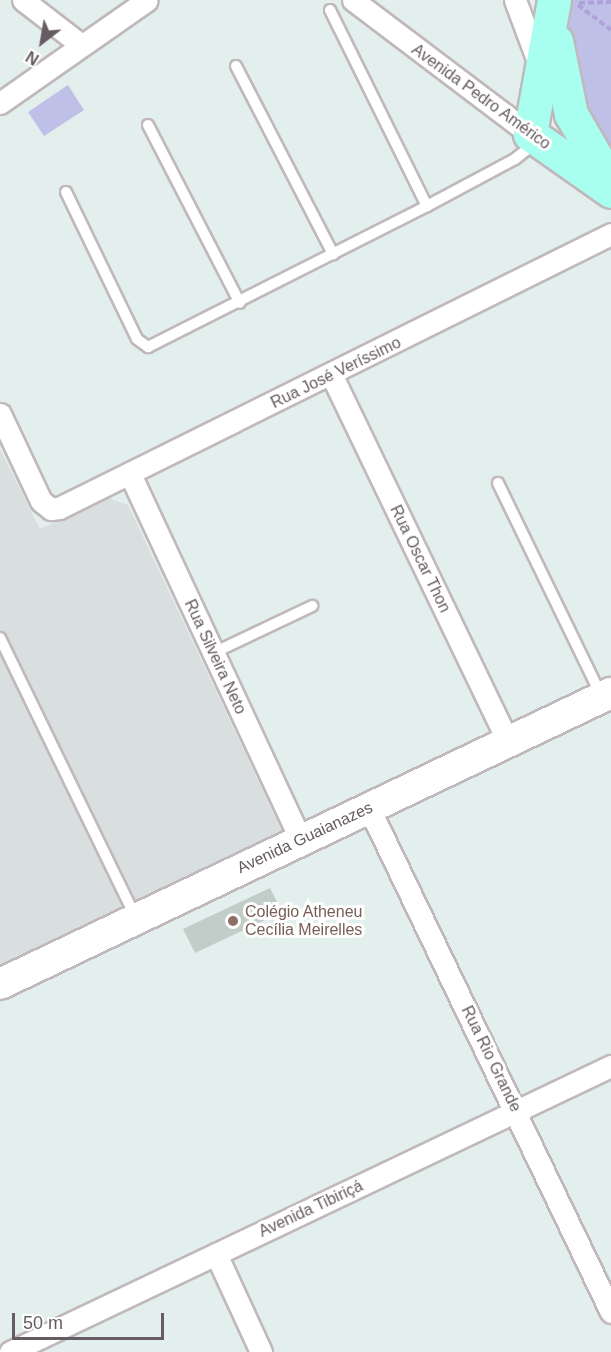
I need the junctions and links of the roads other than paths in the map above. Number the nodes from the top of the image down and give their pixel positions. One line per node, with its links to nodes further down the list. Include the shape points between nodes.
1 (23, 0): 7 (street)
2 (147, 0): 7 (street)
3 (353, 0): 13 (street, Avenida Pedro Américo)
4 (515, 0): 9 (street)
5 (564, 1): 9 (main road); 11 (main road, via 558,58)
6 (330, 10): 17 (lane)
7 (80, 44): 10 (street)
8 (236, 66): 19 (lane)
9 (541, 69): 13 (main road)
10 (0, 103)
11 (570, 114): 13 (main road); 14 (main road)
12 (148, 125): 20 (lane)
13 (534, 137): 15 (main road, Avenida Pedro Américo); 17 (lane, via 515,159)
14 (611, 183)
15 (611, 191)
16 (66, 192): 20 (lane, via 142,345 154,346)
17 (427, 206): 19 (lane)
18 (611, 234): 21 (street, Rua José Veríssimo)
19 (333, 255): 20 (lane)
20 (240, 303)
21 (332, 376): 23 (street, Rua José Veríssimo); 29 (street, Rua Oscar Thon)
22 (0, 414): 23 (street, Rua José Veríssimo, via 41,501 51,509)
23 (130, 474): 27 (street, Rua Silveira Neto)
24 (498, 483): 28 (lane)
25 (312, 606): 27 (lane)
26 (0, 638): 32 (lane)
27 (213, 652): 31 (street, Rua Silveira Neto)
28 (607, 695): 29 (main road, Avenida Guaianazes)
29 (508, 742): 30 (main road, Avenida Guaianazes)
30 (369, 808): 31 (main road, Avenida Guaianazes); 35 (street, Rua Rio Grande)
31 (301, 840): 32 (main road, Avenida Guaianazes)
32 (137, 919): 33 (main road, Avenida Guaianazes)
33 (0, 984)
34 (611, 1066): 35 (street, Avenida Tibiriçá)
35 (516, 1111): 36 (street, Avenida Tibiriçá); 37 (street, Rua Rio Grande)
36 (216, 1254): 38 (street, Avenida Tibiriçá); 39 (street)
37 (611, 1312)
38 (10, 1352)
39 (261, 1352)

